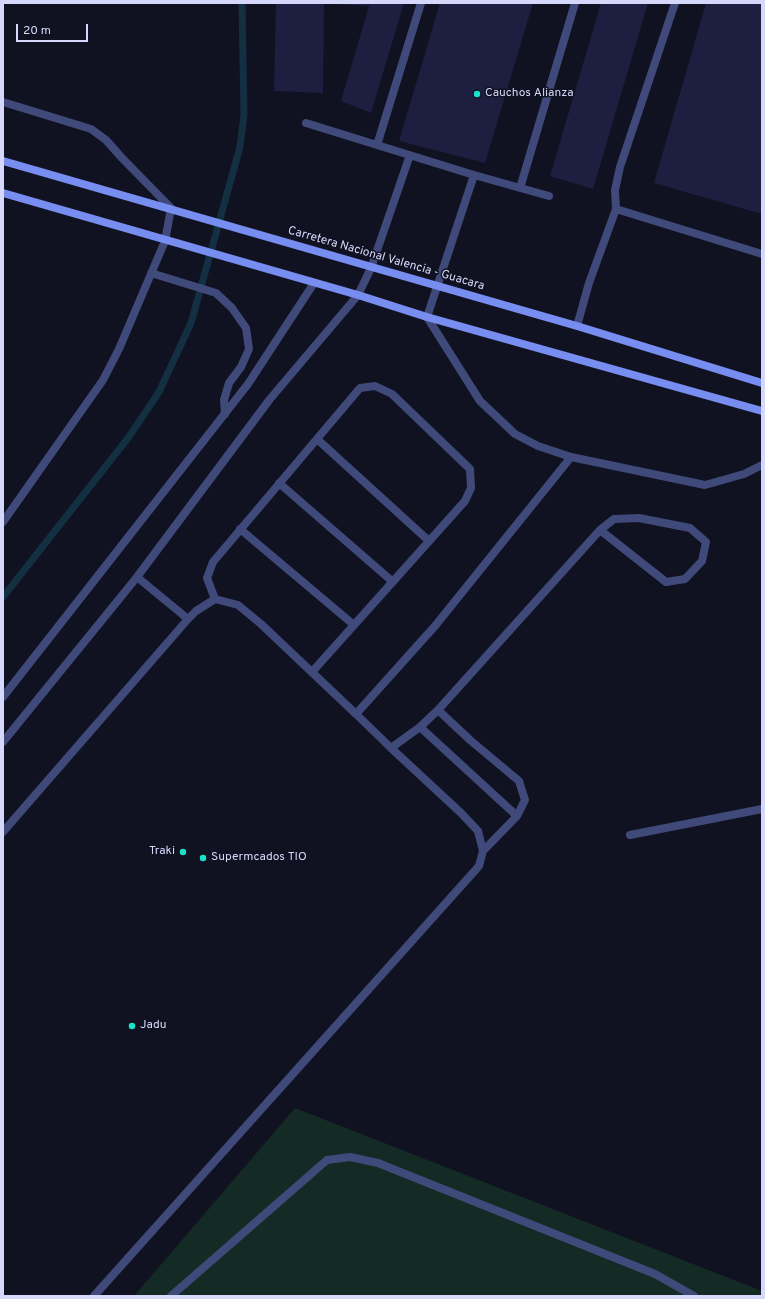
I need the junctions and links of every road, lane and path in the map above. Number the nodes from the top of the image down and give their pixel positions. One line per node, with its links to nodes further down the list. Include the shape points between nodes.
1 (421, 3): 6 (street)
2 (575, 3): 10 (street)
3 (675, 3): 14 (street, via 620,167 615,190)
4 (3, 102): 13 (street, via 91,129 106,140)
5 (306, 123): 6 (street)
6 (377, 145): 7 (street)
7 (410, 155): 9 (street); 17 (street)
8 (3, 161): 13 (main road, Carretera Nacional Valencia - Guacara)
9 (474, 175): 10 (street); 20 (street)
10 (520, 188): 12 (street)
11 (3, 193): 15 (main road)
12 (549, 196)
13 (171, 208): 15 (street); 17 (main road, Carretera Nacional Valencia - Guacara)
14 (616, 209): 16 (street); 23 (street, via 589,283)
15 (165, 241): 18 (street); 19 (main road)
16 (762, 254)
17 (371, 268): 20 (main road, Carretera Nacional Valencia - Guacara); 21 (street)
18 (151, 273): 26 (street, via 216,293 232,308 246,328 250,348 241,367 229,383 224,400); 31 (street, via 119,350 103,380)
19 (314, 283): 21 (main road); 26 (street, via 248,384)
20 (437, 287): 22 (street); 23 (main road, Carretera Nacional Valencia - Guacara)
21 (358, 296): 22 (main road); 35 (street, via 270,399)
22 (427, 317): 25 (main road); 28 (street, via 480,401 515,434 538,446)
23 (577, 326): 24 (main road, Carretera Nacional Valencia - Guacara)
24 (762, 383)
25 (762, 411)
26 (225, 414): 41 (street)
27 (317, 439): 30 (street); 34 (street); 34 (street, via 360,388 375,386 392,394 470,469 471,488 465,501)
28 (571, 457): 29 (street, via 705,485 744,474); 43 (street, via 435,626)
29 (762, 465)
30 (279, 483): 32 (street); 36 (street)
31 (3, 522)
32 (240, 529): 37 (street, via 213,562 208,578); 39 (street)
33 (600, 530): 33 (street, via 614,519 639,518 690,528 706,542 702,561 685,579 666,582); 42 (street)
34 (429, 541): 36 (street)
35 (137, 577): 38 (street); 45 (street)
36 (393, 582): 39 (street)
37 (215, 599): 38 (street, via 196,611); 40 (street, via 238,605)
38 (188, 620): 49 (street)
39 (354, 625): 40 (street)
40 (312, 672): 43 (street)
41 (3, 697)
42 (438, 710): 44 (street); 48 (street, via 519,781 525,800)
43 (356, 714): 46 (street)
44 (420, 727): 46 (street); 48 (street)
45 (3, 742)
46 (391, 748): 51 (street, via 478,831)
47 (762, 809): 50 (street)
48 (517, 816): 51 (street)
49 (3, 832)
50 (630, 835)
51 (483, 851): 52 (street, via 479,866 468,879)
52 (94, 1296)
53 (171, 1296): 54 (street, via 327,1160 350,1157 378,1163 655,1274)
54 (694, 1296)

